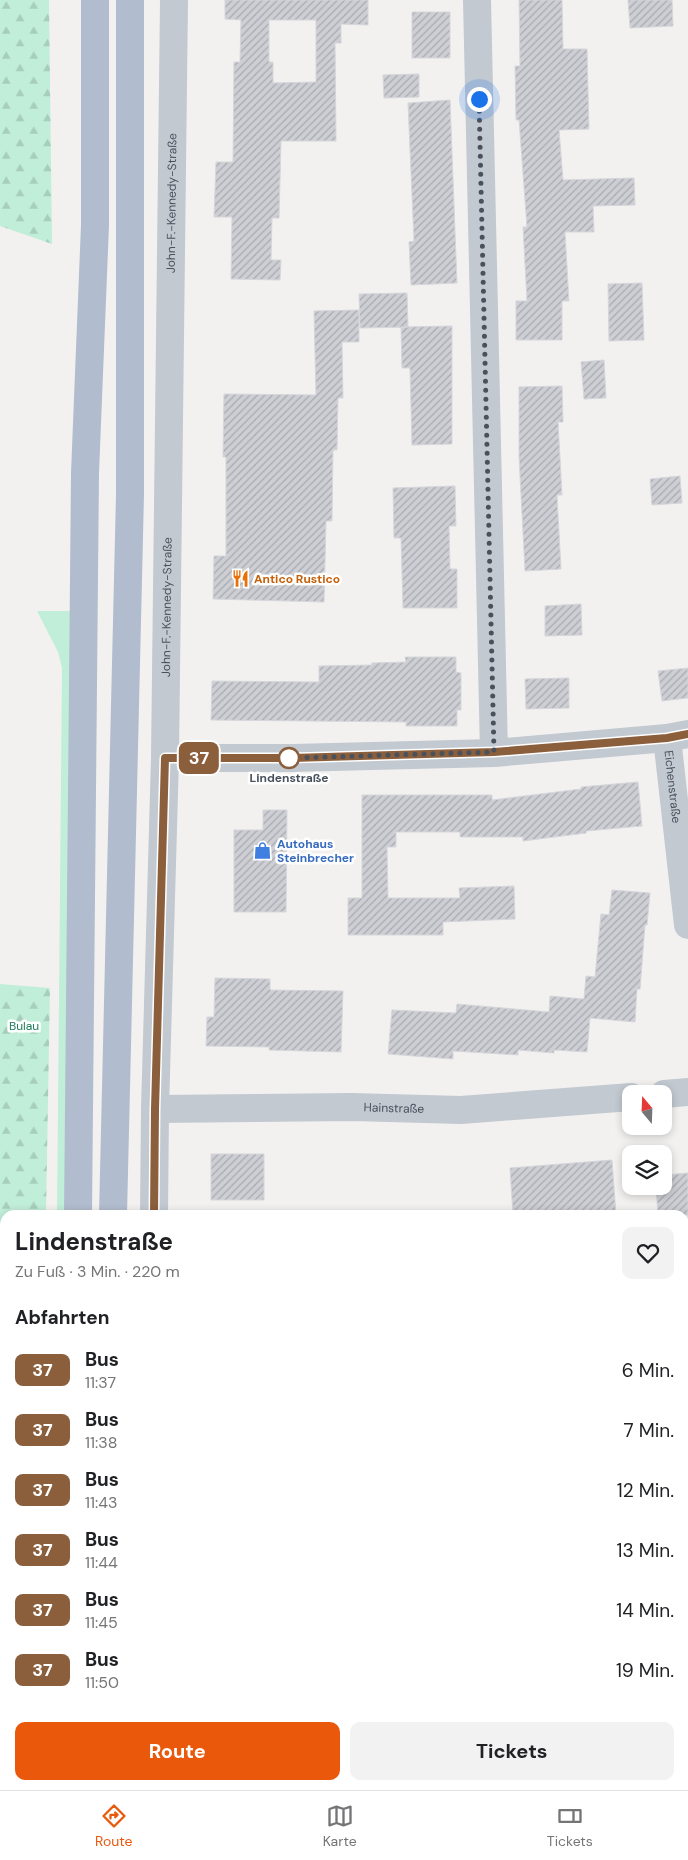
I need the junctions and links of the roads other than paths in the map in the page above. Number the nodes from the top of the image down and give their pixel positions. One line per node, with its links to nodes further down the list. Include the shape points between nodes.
1 (95, 0): 13 (main road, via 95,225 85,473)
2 (130, 0): 14 (main road, via 130,494)
3 (174, 0): 7 (street, John-F.-Kennedy-Straße)
4 (477, 0): 6 (street)
5 (677, 736): 6 (street); 8 (street, Eichenstraße)
6 (494, 752): 7 (street)
7 (165, 758): 12 (street, John-F.-Kennedy-Straße)
8 (688, 924)
9 (688, 1092): 10 (street)
10 (672, 1093)
11 (622, 1098): 12 (street, Hainstraße, via 461,1110 352,1107)
12 (155, 1109): 15 (street, John-F.-Kennedy-Straße)
13 (78, 1210)
14 (113, 1210)
15 (154, 1210)

